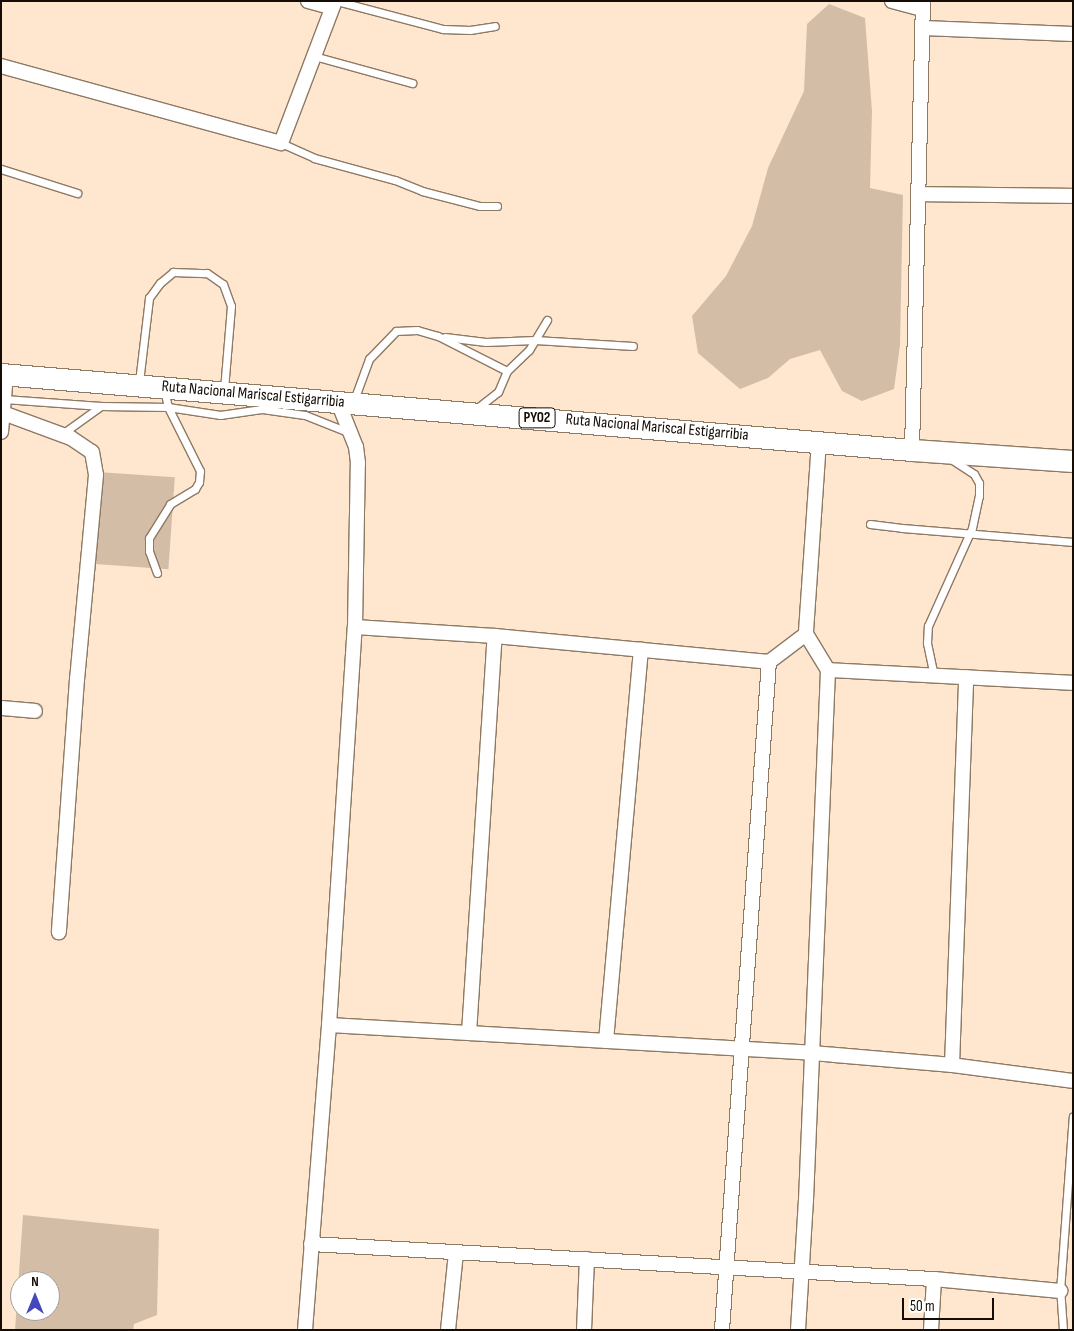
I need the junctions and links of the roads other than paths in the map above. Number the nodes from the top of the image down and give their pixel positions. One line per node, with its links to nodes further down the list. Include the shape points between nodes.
1 (308, 1): 3 (street)
2 (892, 1): 4 (street)
3 (334, 3): 5 (lane, via 443,29 470,30); 8 (street)
4 (922, 5): 6 (street)
5 (495, 26)
6 (923, 28): 7 (street); 14 (street)
7 (1073, 34)
8 (313, 56): 10 (lane); 11 (street)
9 (1, 66): 11 (street)
10 (412, 82)
11 (281, 143): 16 (lane, via 314,158 395,180 422,191 480,206)
12 (1, 169): 13 (lane)
13 (76, 193)
14 (918, 194): 15 (street); 34 (street)
15 (1073, 196)
16 (497, 206)
17 (547, 320): 19 (lane)
18 (438, 336): 19 (lane, via 486,342); 21 (lane); 26 (lane, via 416,330 396,331 370,359)
19 (535, 340): 20 (lane); 21 (lane)
20 (633, 346)
21 (507, 371): 29 (lane, via 498,392)
22 (4, 374): 23 (main road, Ruta Nacional Mariscal Estigarribia / PY02); 27 (street)
23 (138, 385): 24 (lane, via 149,298 173,272 207,273 223,284 231,306); 25 (main road, Ruta Nacional Mariscal Estigarribia / PY02)
24 (224, 392): 25 (main road, Ruta Nacional Mariscal Estigarribia / PY02); 26 (main road, Ruta Nacional Mariscal Estigarribia / PY02)
25 (165, 397): 28 (lane); 31 (lane, via 220,415 262,409 306,414); 40 (lane, via 200,471 195,489 170,504 149,538 149,551)
26 (345, 402): 29 (main road, Ruta Nacional Mariscal Estigarribia / PY02); 31 (street)
27 (3, 406): 28 (lane); 30 (street); 32 (street)
28 (101, 406): 32 (lane)
29 (472, 413): 33 (main road, Ruta Nacional Mariscal Estigarribia / PY02)
30 (1, 432)
31 (350, 433): 41 (street, via 358,463)
32 (62, 434): 52 (street, via 92,452 96,475)
33 (819, 441): 34 (main road, Ruta Nacional Mariscal Estigarribia / PY02); 42 (street)
34 (912, 450): 35 (main road, Ruta Nacional Mariscal Estigarribia / PY02)
35 (941, 452): 36 (main road, Ruta Nacional Mariscal Estigarribia / PY02); 38 (lane, via 974,474 979,483 977,512)
36 (1073, 461)
37 (870, 524): 38 (lane)
38 (969, 534): 39 (lane); 47 (lane, via 928,626 927,643)
39 (1073, 542)
40 (157, 573)
41 (354, 627): 43 (street); 53 (street)
42 (806, 634): 45 (street); 46 (street)
43 (495, 636): 44 (street); 54 (street)
44 (641, 650): 45 (street); 55 (street)
45 (769, 662): 56 (street)
46 (828, 670): 47 (street); 57 (street)
47 (934, 676): 48 (street)
48 (966, 677): 49 (street); 58 (street)
49 (1073, 683)
50 (1, 708): 51 (street)
51 (36, 711)
52 (59, 932)
53 (329, 1025): 54 (street); 61 (street)
54 (469, 1033): 55 (street)
55 (606, 1041): 56 (street)
56 (744, 1049): 57 (street); 64 (street)
57 (812, 1053): 58 (street); 65 (street)
58 (952, 1065): 59 (street)
59 (1073, 1081)
60 (1073, 1116): 67 (lane)
61 (311, 1244): 62 (street); 68 (street)
62 (456, 1252): 63 (street); 69 (street)
63 (587, 1260): 64 (street); 70 (street)
64 (726, 1268): 65 (street); 71 (street)
65 (801, 1272): 66 (street); 72 (street)
66 (934, 1279): 67 (street); 73 (street)
67 (1060, 1291): 74 (lane)
68 (305, 1330)
69 (448, 1330)
70 (584, 1330)
71 (722, 1330)
72 (798, 1330)
73 (931, 1330)
74 (1063, 1330)

